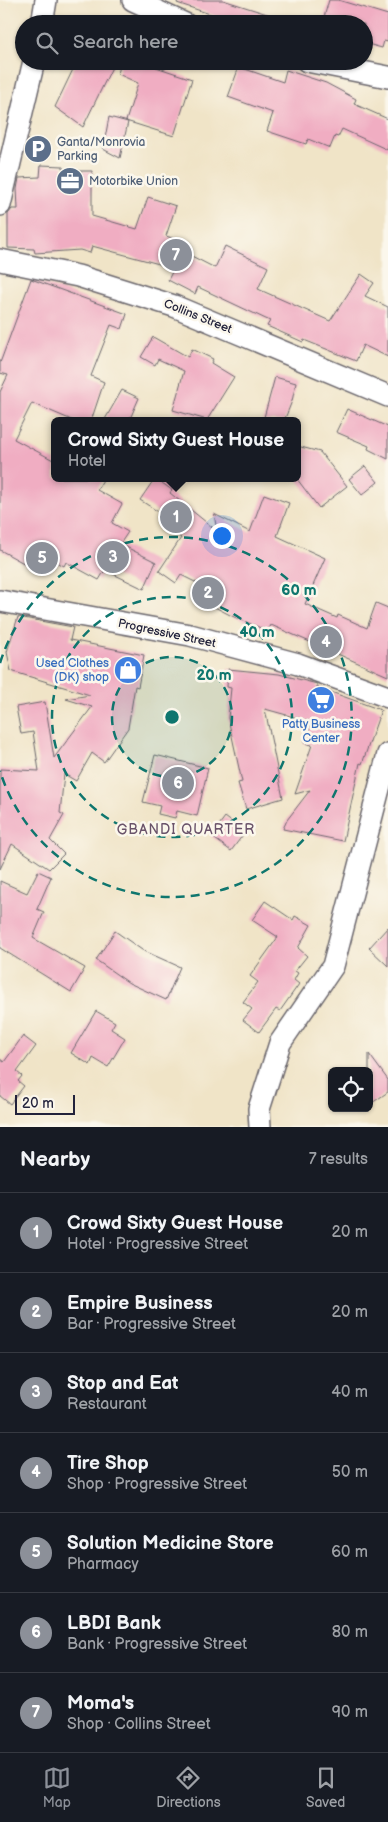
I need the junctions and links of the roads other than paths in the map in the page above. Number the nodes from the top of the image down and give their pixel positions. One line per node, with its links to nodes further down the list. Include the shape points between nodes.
1 (46, 0): 3 (street)
2 (132, 0): 4 (street)
3 (44, 15)
4 (165, 15)
5 (32, 70): 8 (street)
6 (350, 70): 7 (street)
7 (388, 78)
8 (0, 205)
9 (0, 260): 10 (street, Collins Street, via 78,276 174,306)
10 (388, 396)
11 (0, 601): 12 (street, Progressive Street, via 190,636 298,664)
12 (388, 697)
13 (388, 754): 14 (street, via 333,966 280,1043 259,1109)
14 (260, 1127)

